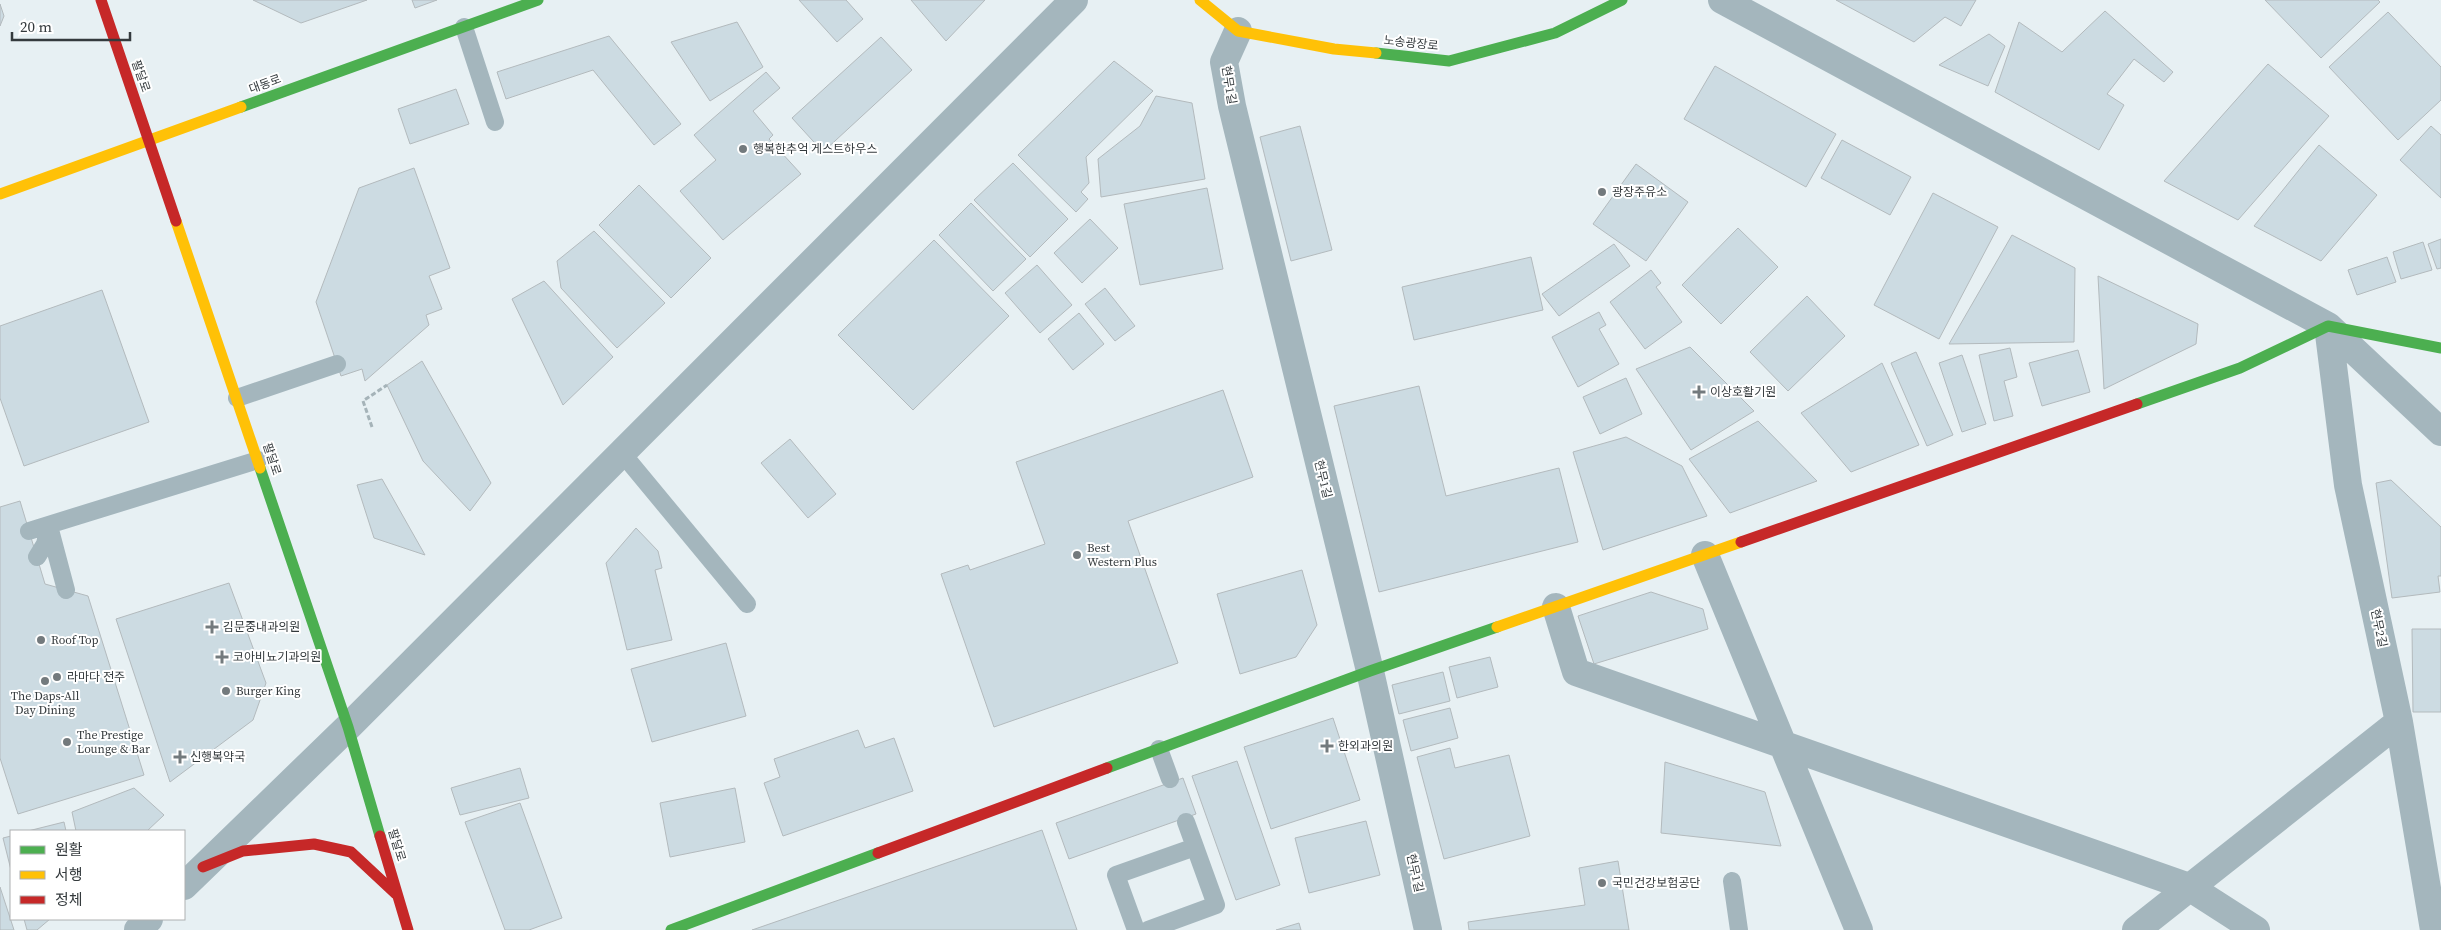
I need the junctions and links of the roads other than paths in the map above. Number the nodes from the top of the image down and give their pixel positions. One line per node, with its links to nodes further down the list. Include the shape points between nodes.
1 (100, 0): 10 (street, 팔달로)
2 (538, 0): 7 (street, 대동로)
3 (1074, 0): 17 (street)
4 (1200, 0): 8 (street, 노송광장로)
5 (1622, 0): 8 (street, 노송광장로, via 1555,33 1449,61 1334,49)
6 (1722, 0): 12 (street)
7 (464, 27): 9 (lane); 10 (street, 대동로)
8 (1238, 31): 26 (street, 현무1길, via 1224,62 1232,106)
9 (494, 122)
10 (149, 140): 11 (street, 대동로); 15 (street, 팔달로)
11 (0, 194)
12 (2328, 326): 13 (street); 16 (street); 21 (street, via 2240,368); 27 (street, 현무2길, via 2348,485)
13 (2441, 348)
14 (337, 364): 15 (lane)
15 (237, 398): 18 (street, 팔달로)
16 (2441, 432)
17 (622, 453): 24 (lane); 28 (street)
18 (258, 460): 19 (lane); 28 (street, 팔달로)
19 (49, 526): 20 (lane); 22 (lane, via 45,544); 23 (lane)
20 (29, 531)
21 (1705, 555): 25 (street); 29 (street)
22 (37, 557)
23 (66, 590)
24 (747, 604)
25 (1556, 607): 26 (street); 29 (street, via 1576,672)
26 (1370, 671): 30 (street); 45 (street, 현무1길)
27 (2398, 722): 37 (street); 50 (street, 현무2길)
28 (348, 727): 34 (street); 38 (street, 팔달로)
29 (1784, 746): 37 (street); 47 (street)
30 (1159, 750): 31 (lane); 42 (street)
31 (1170, 779)
32 (1186, 822): 33 (lane)
33 (1195, 847): 43 (lane, via 1116,875); 44 (lane, via 1216,905)
34 (203, 867): 36 (street); 38 (street, via 243,851 314,844 351,852)
35 (1732, 881): 46 (lane)
36 (185, 885)
37 (2189, 887): 48 (street); 49 (street)
38 (398, 896): 41 (street, 팔달로)
39 (148, 920): 40 (street)
40 (138, 930)
41 (408, 930)
42 (671, 930)
43 (1136, 930)
44 (1148, 930)
45 (1428, 930)
46 (1739, 930)
47 (1859, 930)
48 (2136, 930)
49 (2256, 930)
50 (2434, 930)

